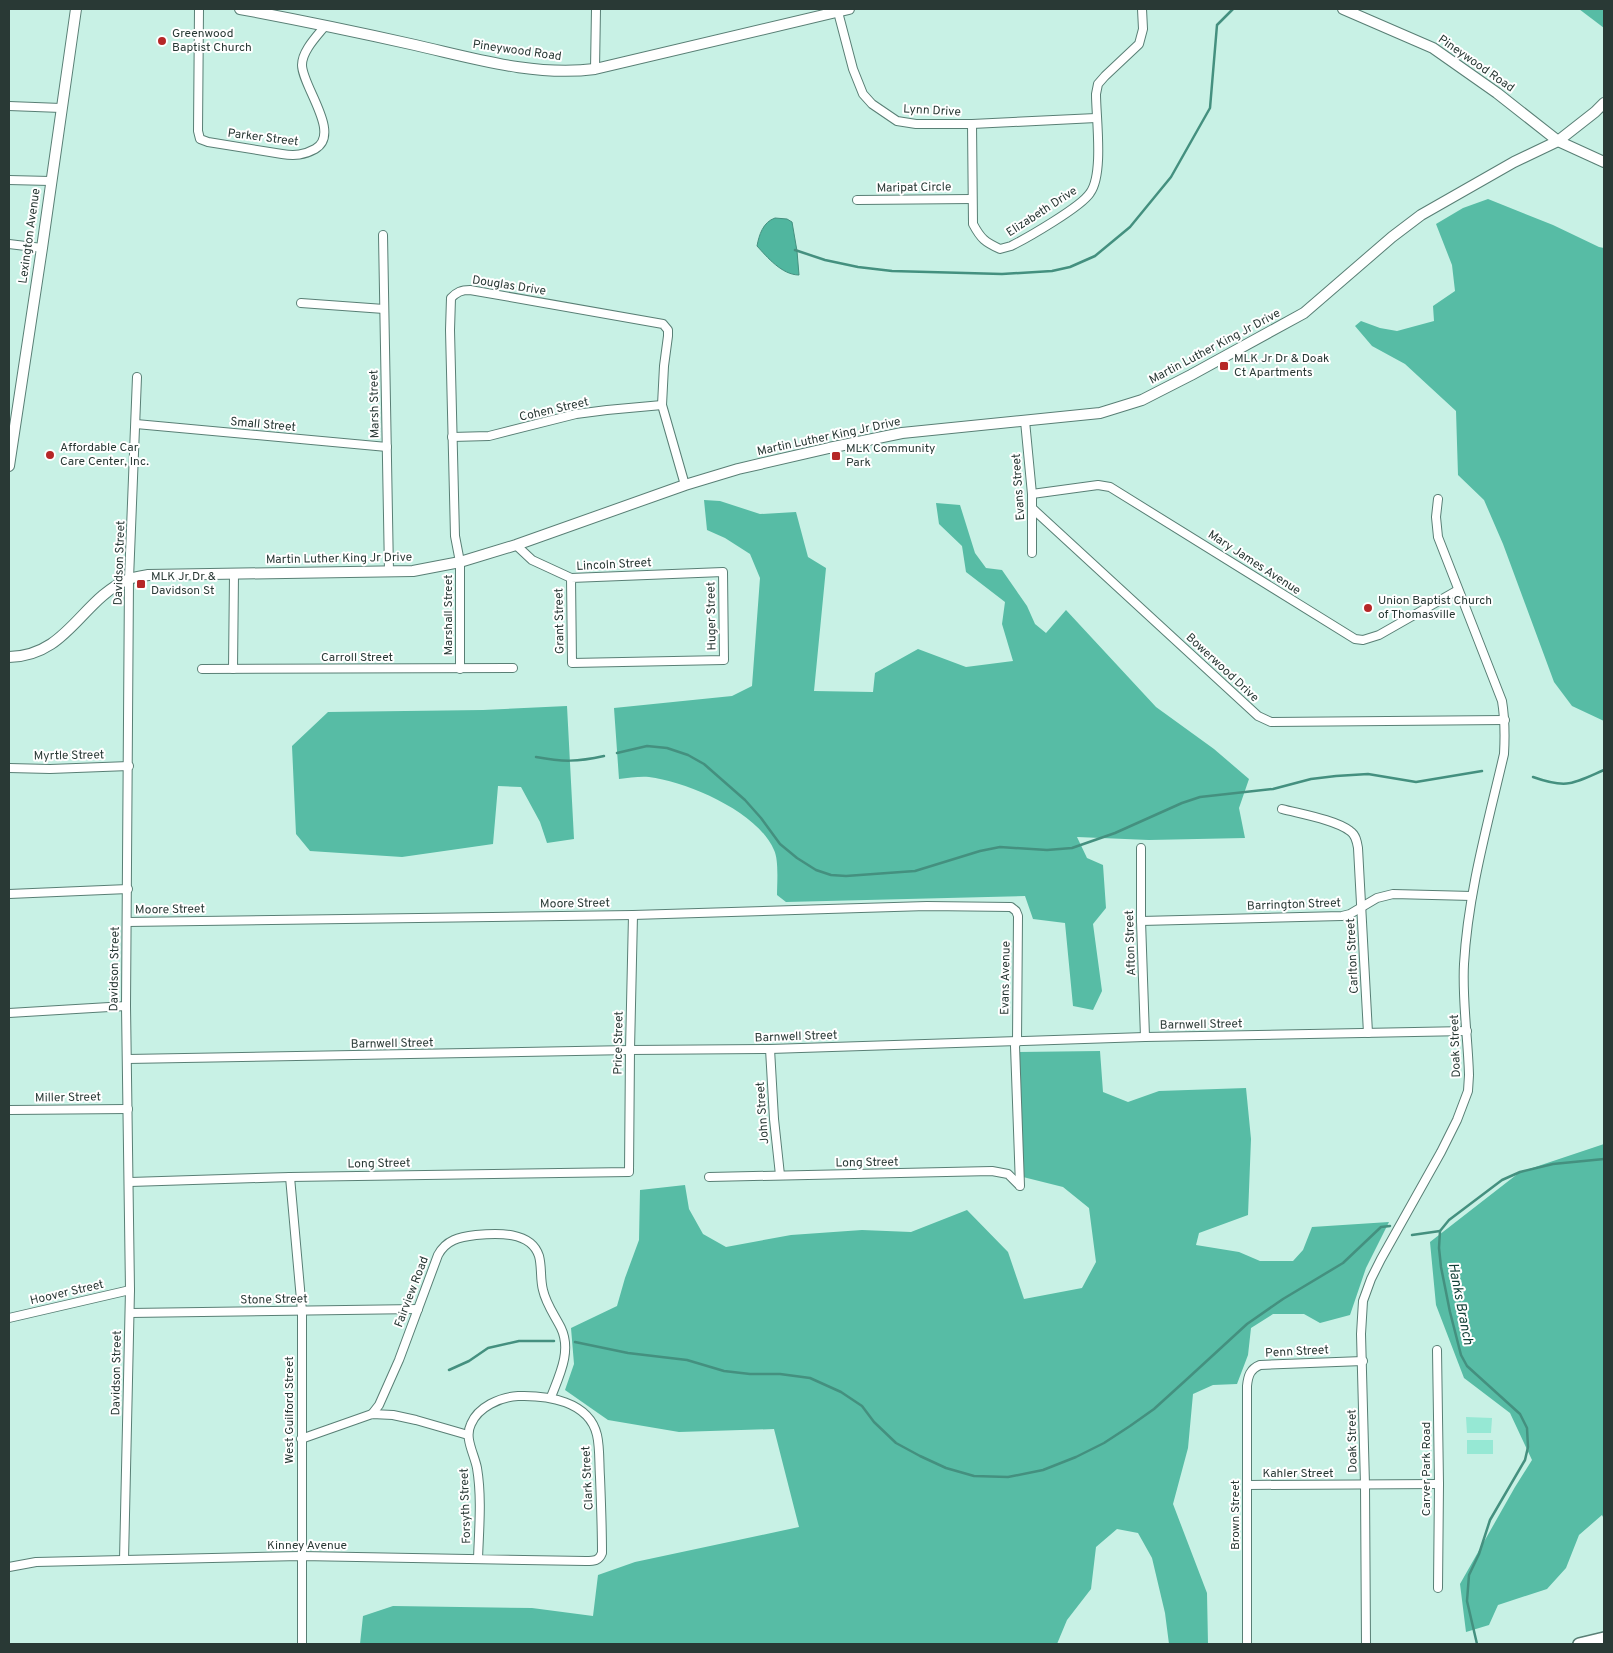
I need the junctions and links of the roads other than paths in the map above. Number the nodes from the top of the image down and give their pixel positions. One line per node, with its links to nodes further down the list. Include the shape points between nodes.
1 (76, 9): 13 (street, Lexington Avenue)
2 (199, 9): 9 (street, Parker Street, via 200,139 294,156 306,154 319,146 324,134 324,122 304,78 302,62)
3 (240, 9): 9 (street, Pineywood Road)
4 (596, 9): 10 (street)
5 (849, 9): 8 (street, Pineywood Road)
6 (1142, 9): 14 (street, Elizabeth Drive, via 1143,29 1139,44 1098,84)
7 (1343, 9): 16 (street, Pineywood Road, via 1433,48)
8 (838, 12): 10 (street, Pineywood Road); 15 (street, Lynn Drive, via 858,83 872,104 897,121)
9 (325, 26): 10 (street, Pineywood Road, via 498,63 554,71)
10 (595, 69)
11 (1604, 103): 16 (street, Martin Luther King Jr Drive)
12 (9, 106): 13 (street)
13 (61, 108): 19 (street, Lexington Avenue)
14 (1096, 118): 15 (street, Lynn Drive); 20 (street, Elizabeth Drive, via 1098,164 1095,182 1090,193 1070,210 1020,242 1000,249 985,242 978,234 973,224)
15 (972, 124): 20 (street, Elizabeth Drive)
16 (1558, 141): 17 (street, Pineywood Road); 29 (street, Martin Luther King Jr Drive, via 1421,215 1304,313 1188,377 1142,400 1100,413)
17 (1604, 162)
18 (9, 180): 19 (street)
19 (50, 181): 24 (street, Lexington Avenue)
20 (972, 199): 21 (street, Maripat Circle)
21 (857, 200)
22 (383, 235): 26 (street, Marsh Street)
23 (9, 244): 24 (street)
24 (42, 248): 32 (street, Lexington Avenue)
25 (301, 303): 26 (street)
26 (384, 310): 33 (street, Marsh Street)
27 (137, 377): 30 (street, Davidson Street)
28 (662, 405): 31 (street, Cohen Street, via 576,414 489,436); 31 (street, Douglas Drive, via 668,336 664,324 462,290 451,298 450,306); 35 (street, Douglas Drive)
29 (1025, 421): 35 (street, Martin Luther King Jr Drive, via 902,433 725,472); 36 (street, Evans Street)
30 (136, 424): 33 (street, Small Street); 46 (street, Davidson Street)
31 (452, 437): 41 (street, Douglas Drive, via 455,536)
32 (10, 442): 34 (street, Lexington Avenue)
33 (387, 447): 42 (street, Marsh Street)
34 (9, 466)
35 (685, 485): 39 (street, Martin Luther King Jr Drive)
36 (1032, 494): 38 (street, Evans Street); 47 (street, Mary James Avenue, via 1098,485 1110,487 1355,639 1379,636)
37 (1438, 499): 47 (street, Doak Street, via 1438,537)
38 (1033, 508): 40 (street, Evans Street); 54 (street, Bowerwood Drive, via 1258,716 1271,722)
39 (516, 545): 41 (street, Martin Luther King Jr Drive); 45 (street, Lincoln Street, via 532,560)
40 (1032, 553)
41 (460, 562): 42 (street, Martin Luther King Jr Drive); 53 (street, Marshall Street)
42 (389, 572): 44 (street, Martin Luther King Jr Drive)
43 (723, 572): 45 (street, Lincoln Street); 49 (street, Huger Street, via 724,660)
44 (234, 574): 46 (street, Martin Luther King Jr Drive, via 148,575); 52 (street)
45 (571, 578): 49 (street, Grant Street)
46 (129, 579): 48 (street, Martin Luther King Jr Drive, via 94,604 49,646); 55 (street, Davidson Street)
47 (1458, 590): 54 (street, Doak Street, via 1496,683)
48 (9, 657)
49 (572, 663)
50 (513, 668): 53 (street, Carroll Street)
51 (202, 669): 52 (street, Carroll Street)
52 (233, 669): 53 (street, Carroll Street)
53 (460, 669)
54 (1505, 720): 61 (street, Doak Street, via 1504,754)
55 (129, 766): 56 (street, Myrtle Street); 59 (street, Davidson Street)
56 (9, 768)
57 (1282, 809): 62 (street, Carlton Street, via 1351,831 1358,848)
58 (1140, 848): 65 (street, Afton Street)
59 (128, 888): 60 (street, Moore Street); 66 (street, Davidson Street)
60 (9, 894)
61 (1472, 896): 62 (street, Barrington Street, via 1393,894); 69 (street, Doak Street, via 1464,965)
62 (1362, 907): 65 (street, Barrington Street, via 1342,916); 70 (street, Carlton Street)
63 (633, 915): 64 (street, Moore Street, via 1003,906 1012,907); 66 (street, Moore Street); 74 (street, Price Street)
64 (1018, 916): 72 (street, Evans Avenue)
65 (1141, 921): 71 (street, Afton Street)
66 (127, 922): 67 (street, Davidson Street)
67 (126, 1006): 68 (street); 75 (street, Davidson Street)
68 (9, 1013)
69 (1467, 1031): 70 (street, Barnwell Street); 90 (street, Doak Street, via 1468,1091 1441,1152 1367,1290 1362,1312)
70 (1368, 1034): 71 (street, Barnwell Street)
71 (1146, 1037): 72 (street, Barnwell Street)
72 (1017, 1041): 73 (street, Barnwell Street); 83 (street, Evans Avenue)
73 (770, 1049): 74 (street, Barnwell Street); 79 (street, John Street)
74 (630, 1050): 75 (street, Barnwell Street); 78 (street, Price Street)
75 (127, 1059): 76 (street, Davidson Street)
76 (128, 1108): 77 (street, Miller Street); 82 (street, Davidson Street)
77 (9, 1110)
78 (629, 1172): 80 (street, Long Street)
79 (780, 1175): 81 (street, Long Street); 83 (street, Long Street, via 1002,1172)
80 (290, 1177): 82 (street, Long Street); 86 (street, West Guilford Street)
81 (709, 1177)
82 (130, 1182): 84 (street, Davidson Street)
83 (1020, 1186)
84 (130, 1290): 87 (street, Davidson Street); 88 (street, Hoover Street)
85 (418, 1309): 86 (street, Stone Street); 92 (street, Fairview Road, via 438,1256 452,1241 465,1236 498,1234 525,1240 538,1255 543,1290 565,1340 566,1352); 93 (street, Fairview Road, via 399,1360)
86 (302, 1311): 87 (street, Stone Street); 95 (street, West Guilford Street)
87 (130, 1313): 102 (street, Davidson Street)
88 (9, 1318)
89 (1437, 1350): 96 (street, Carver Park Road)
90 (1363, 1361): 91 (street, Penn Street, via 1260,1365 1249,1374); 98 (street, Doak Street)
91 (1247, 1386): 97 (street, Brown Street)
92 (551, 1397): 94 (street, via 514,1396 489,1405 470,1424); 99 (street, Clark Street, via 584,1413 596,1433)
93 (372, 1414): 94 (street, via 416,1420); 95 (street)
94 (468, 1435): 101 (street, Forsyth Street, via 478,1484)
95 (301, 1438): 100 (street, West Guilford Street)
96 (1439, 1484): 98 (street, Kahler Street); 104 (street, Carver Park Road)
97 (1248, 1485): 98 (street, Kahler Street); 107 (street, Brown Street)
98 (1365, 1485): 108 (street, Doak Street)
99 (602, 1553): 101 (street, Kinney Avenue, via 596,1561)
100 (301, 1556): 101 (street, Kinney Avenue); 102 (street, Kinney Avenue); 106 (street, West Guilford Street)
101 (478, 1559)
102 (124, 1560): 103 (street, Kinney Avenue, via 36,1562)
103 (9, 1567)
104 (1438, 1588)
105 (1604, 1638): 109 (main road)
106 (302, 1644)
107 (1247, 1644)
108 (1366, 1644)
109 (1579, 1644)

